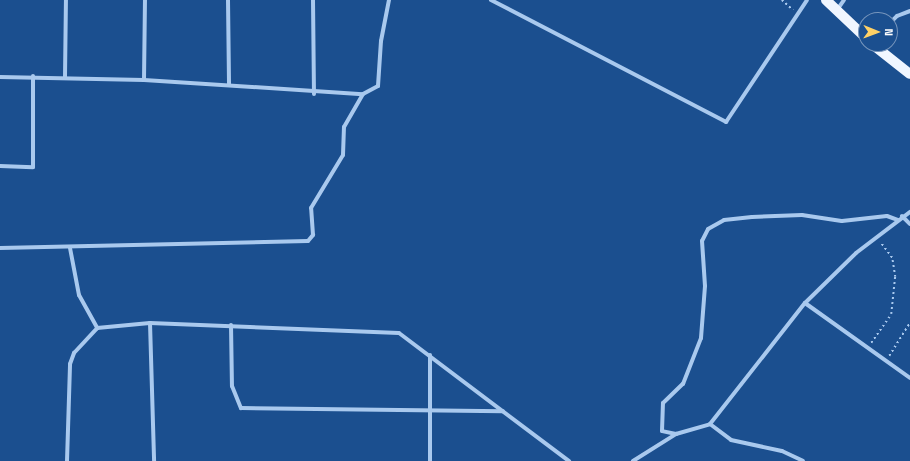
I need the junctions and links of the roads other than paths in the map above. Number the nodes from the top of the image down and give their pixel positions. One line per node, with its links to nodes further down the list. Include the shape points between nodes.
1 (66, 0): 18 (street)
2 (145, 0): 19 (street)
3 (228, 0): 20 (street)
4 (313, 0): 21 (street)
5 (389, 0): 22 (street, via 381,40 378,86)
6 (491, 0): 7 (street, via 726,122)
7 (807, 0)
8 (826, 0): 10 (main road)
9 (844, 0): 10 (street)
10 (837, 11): 13 (main road)
11 (910, 11): 12 (street)
12 (898, 16)
13 (858, 31)
14 (883, 52): 15 (main road)
15 (910, 74)
16 (33, 76): 17 (street); 18 (street); 23 (street, via 33,167)
17 (0, 77)
18 (65, 77): 19 (street)
19 (144, 80): 20 (street)
20 (229, 84): 21 (street)
21 (314, 94): 22 (street)
22 (364, 94): 29 (street, via 344,127 343,155 311,208 311,240)
23 (0, 166)
24 (910, 212): 25 (street)
25 (902, 216): 26 (street); 27 (street)
26 (898, 220): 30 (street); 39 (street, via 886,216 842,221 802,215 752,217 724,220 708,229 702,242 705,286 701,338 683,384 663,403 662,431)
27 (910, 224)
28 (0, 248): 29 (street)
29 (70, 248): 33 (street, via 80,294)
30 (805, 303): 35 (street); 38 (street)
31 (150, 323): 32 (street); 33 (street); 41 (street)
32 (231, 325): 34 (street, via 389,329); 36 (street, via 232,386 241,408)
33 (98, 328): 40 (street, via 74,353 70,364)
34 (430, 355): 36 (street); 37 (street)
35 (910, 378)
36 (431, 407): 37 (street); 42 (street)
37 (503, 410): 43 (street)
38 (710, 424): 39 (street); 45 (street, via 731,440 782,451)
39 (676, 434): 44 (street)
40 (67, 461)
41 (154, 461)
42 (430, 461)
43 (569, 461)
44 (633, 461)
45 (802, 461)

